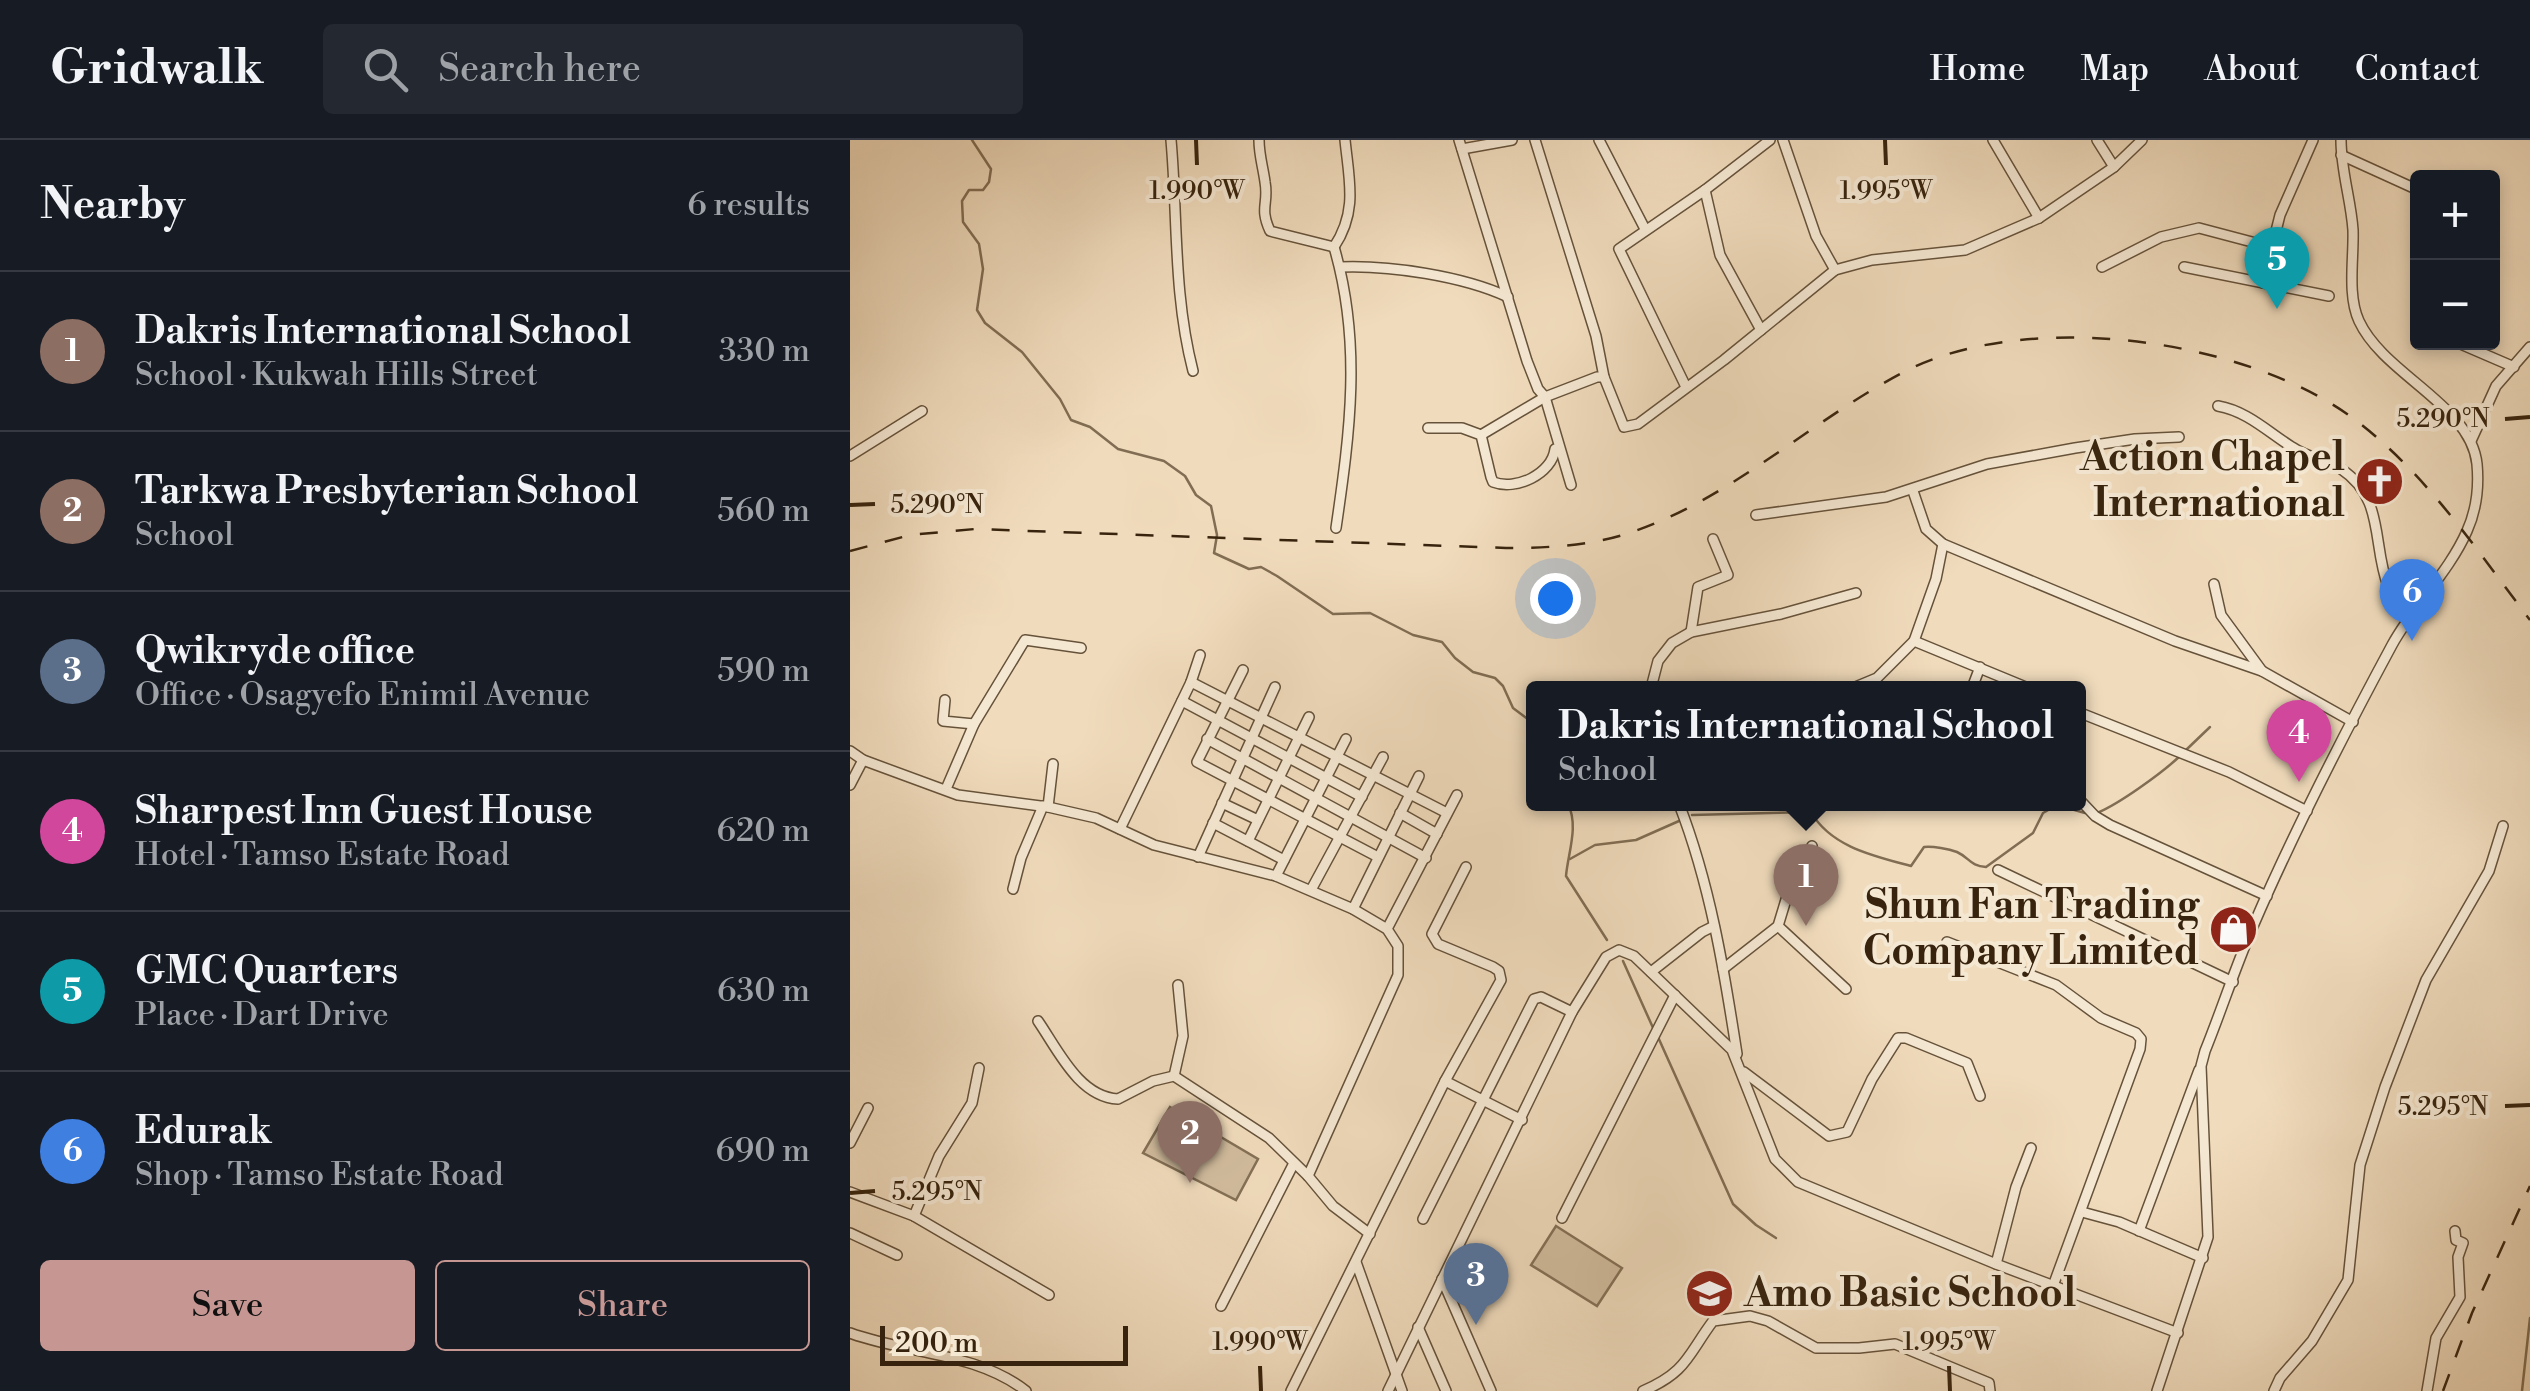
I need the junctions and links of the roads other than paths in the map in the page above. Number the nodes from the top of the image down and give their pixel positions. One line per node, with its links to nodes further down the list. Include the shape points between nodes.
1 (1171, 140): 34 (street, via 1176,284)
2 (1259, 140): 21 (street, via 1266,186 1262,215 1270,231)
3 (1345, 140): 21 (street, via 1352,180 1347,228)
4 (1512, 140): 14 (street)
5 (1535, 140): 35 (street)
6 (1599, 140): 20 (street)
7 (1770, 140): 18 (street)
8 (1783, 140): 26 (street, via 1816,236)
9 (1993, 140): 19 (street)
10 (2097, 140): 16 (street)
11 (2142, 140): 16 (street)
12 (2314, 140): 22 (street)
13 (2341, 140): 15 (street)
14 (1460, 145): 29 (street)
15 (2341, 154): 17 (street); 44 (street, via 2358,320)
16 (2114, 167): 19 (street)
17 (2410, 186)
18 (1705, 190): 20 (street); 30 (street, via 1720,255)
19 (2039, 218): 26 (street, via 1950,254 1927,252)
20 (1645, 229): 36 (street, via 1619,252)
21 (1334, 247): 24 (street)
22 (2271, 247): 25 (street, via 2199,228 2161,237); 27 (street)
23 (2184, 266): 27 (street)
24 (1340, 267): 29 (street, via 1414,273); 49 (street, via 1353,364)
25 (2102, 267)
26 (1835, 270): 30 (street)
27 (2263, 283): 28 (street)
28 (2329, 296)
29 (1508, 297): 37 (street)
30 (1761, 330): 36 (street)
31 (2530, 347): 33 (street)
32 (2475, 350): 33 (street)
33 (2514, 367): 44 (street, via 2496,386)
34 (1192, 370)
35 (1604, 377): 36 (street, via 1624,428); 37 (street)
36 (1686, 387)
37 (1544, 396): 41 (street); 43 (street)
38 (2218, 406): 54 (street, via 2352,478 2374,511 2387,586)
39 (922, 411): 45 (street)
40 (1428, 428): 41 (street)
41 (1481, 435): 43 (street, via 1493,482 1501,485 1548,466)
42 (2179, 437): 47 (street, via 1987,464)
43 (1556, 441): 46 (street)
44 (2471, 441): 54 (street, via 2478,476 2470,526)
45 (850, 456)
46 (1572, 485)
47 (1913, 491): 48 (street); 51 (street, via 1926,529)
48 (1756, 515)
49 (1336, 528)
50 (1713, 539): 55 (street, via 1728,575 1698,588)
51 (1943, 544): 56 (street); 61 (street)
52 (2214, 584): 61 (street, via 2220,615)
53 (1856, 594): 55 (street)
54 (2410, 618): 75 (street)
55 (1691, 632): 62 (street, via 1672,644)
56 (1914, 641): 59 (street); 63 (street)
57 (1081, 648): 76 (street, via 1025,640)
58 (1200, 655): 66 (street)
59 (1980, 667): 64 (street); 65 (street)
60 (1243, 670): 68 (street)
61 (2262, 671): 75 (street)
62 (1652, 681)
63 (1870, 681)
64 (1975, 681)
65 (2012, 681)
66 (1191, 682): 68 (street); 70 (street)
67 (1275, 687): 72 (street)
68 (1226, 698): 72 (street); 74 (street)
69 (945, 700): 76 (street, via 943,721)
70 (1182, 701): 74 (street); 112 (street)
71 (2086, 715): 104 (street)
72 (1262, 716): 77 (street); 78 (street)
73 (1309, 717): 77 (street)
74 (1216, 719): 78 (street); 80 (street)
75 (2353, 722): 104 (street)
76 (974, 724): 94 (street)
77 (1299, 736): 82 (street); 83 (street)
78 (1252, 737): 83 (street); 85 (street)
79 (1346, 738): 82 (street)
80 (1207, 739): 85 (street); 92 (street, via 1197,762)
81 (850, 751): 86 (street)
82 (1337, 756): 88 (street); 89 (street)
83 (1289, 757): 89 (street); 91 (street)
84 (1383, 757): 88 (street)
85 (1242, 758): 91 (street); 92 (street)
86 (863, 760): 93 (street); 94 (street)
87 (1053, 764): 101 (street)
88 (1373, 775): 95 (street); 98 (street)
89 (1326, 776): 97 (street); 98 (street)
90 (1419, 776): 95 (street)
91 (1278, 777): 97 (street); 99 (street)
92 (1232, 780): 99 (street); 100 (street)
93 (850, 785)
94 (946, 789): 101 (street)
95 (1410, 794): 105 (street); 106 (street)
96 (1457, 795): 106 (street)
97 (1316, 796): 107 (street); 108 (street)
98 (1362, 797): 108 (street)
99 (1268, 798): 107 (street); 109 (street)
100 (1222, 803): 109 (street); 110 (street)
101 (1045, 806): 112 (street); 125 (street)
102 (2086, 806): 127 (street, via 2110,825)
103 (1683, 811): 129 (street)
104 (2308, 811): 127 (street)
105 (1400, 813): 113 (street); 115 (street)
106 (1447, 813): 113 (street)
107 (1304, 816): 114 (street); 121 (street)
108 (1353, 816): 114 (street); 115 (street)
109 (1258, 820): 116 (street)
110 (1213, 822): 116 (street); 118 (street)
111 (2503, 826): 184 (street, via 2489,871 2426,980 2385,1087 2360,1165 2346,1286)
112 (1120, 829): 118 (street)
113 (1438, 834): 120 (street)
114 (1342, 836): 119 (street); 126 (street)
115 (1388, 836): 119 (street); 120 (street)
116 (1248, 841): 121 (street)
117 (1812, 846): 130 (street)
118 (1198, 857): 124 (street)
119 (1378, 857): 128 (street)
120 (1426, 858): 131 (street)
121 (1284, 860): 124 (street)
122 (1466, 867): 145 (street, via 1432,934 1438,944 1499,971 1501,980)
123 (1998, 870): 135 (street)
124 (1276, 876): 126 (street)
125 (1012, 889)
126 (1310, 890): 128 (street)
127 (2266, 896): 135 (street)
128 (1353, 909): 131 (street)
129 (1714, 926): 133 (street); 134 (street)
130 (1778, 926): 133 (street); 137 (street)
131 (1387, 929): 153 (street, via 1400,956 1398,975)
132 (1947, 942): 155 (street, via 2056,985 2140,1036)
133 (1723, 969): 141 (street)
134 (1650, 972): 138 (street); 139 (street, via 1625,951 1612,952)
135 (2233, 982): 142 (street)
136 (1178, 985): 144 (street, via 1183,1036)
137 (1846, 989)
138 (1675, 994): 141 (street, via 1726,1042); 157 (street)
139 (1572, 1012): 147 (street, via 1534,999); 149 (street)
140 (1038, 1020): 144 (street, via 1076,1076 1100,1096 1118,1100)
141 (1740, 1066): 146 (street, via 1829,1136 1846,1132 1898,1038 1968,1064); 166 (street, via 1775,1159 1798,1182)
142 (2201, 1066): 159 (street); 164 (street, via 2209,1219)
143 (978, 1068): 156 (street, via 972,1103 939,1156)
144 (1174, 1076): 152 (street, via 1252,1126)
145 (1445, 1081): 147 (street); 162 (street)
146 (1980, 1096)
147 (1485, 1102): 149 (street); 158 (street)
148 (868, 1108): 150 (street)
149 (1522, 1120): 167 (street)
150 (850, 1143)
151 (2031, 1148): 166 (street)
152 (1294, 1163): 153 (street); 170 (street)
153 (1308, 1176): 162 (street)
154 (850, 1192): 156 (street)
155 (2082, 1212): 159 (street); 168 (street)
156 (914, 1216): 169 (street)
157 (1562, 1218)
158 (1423, 1219)
159 (2138, 1231): 164 (street)
160 (850, 1232): 163 (street)
161 (2454, 1232): 185 (street, via 2463,1243 2460,1297 2436,1338)
162 (1370, 1234): 165 (street)
163 (896, 1255)
164 (2203, 1258): 173 (street)
165 (1356, 1262): 174 (street); 176 (street)
166 (1996, 1264): 168 (street)
167 (1442, 1279): 171 (street); 180 (street)
168 (2052, 1286): 173 (street)
169 (1049, 1294)
170 (1220, 1306)
171 (1418, 1326): 174 (street); 179 (street)
172 (850, 1332): 175 (street, via 988,1370)
173 (2178, 1333): 183 (street)
174 (1396, 1378): 177 (street); 178 (street)
175 (1026, 1391)
176 (1290, 1391)
177 (1388, 1391)
178 (1402, 1391)
179 (1446, 1391)
180 (1491, 1391)
181 (1643, 1391): 182 (street, via 1675,1374 1713,1321 1741,1315 1768,1321 1816,1348 1899,1345 1990,1383)
182 (1990, 1391)
183 (2156, 1391)
184 (2274, 1391)
185 (2427, 1391)

